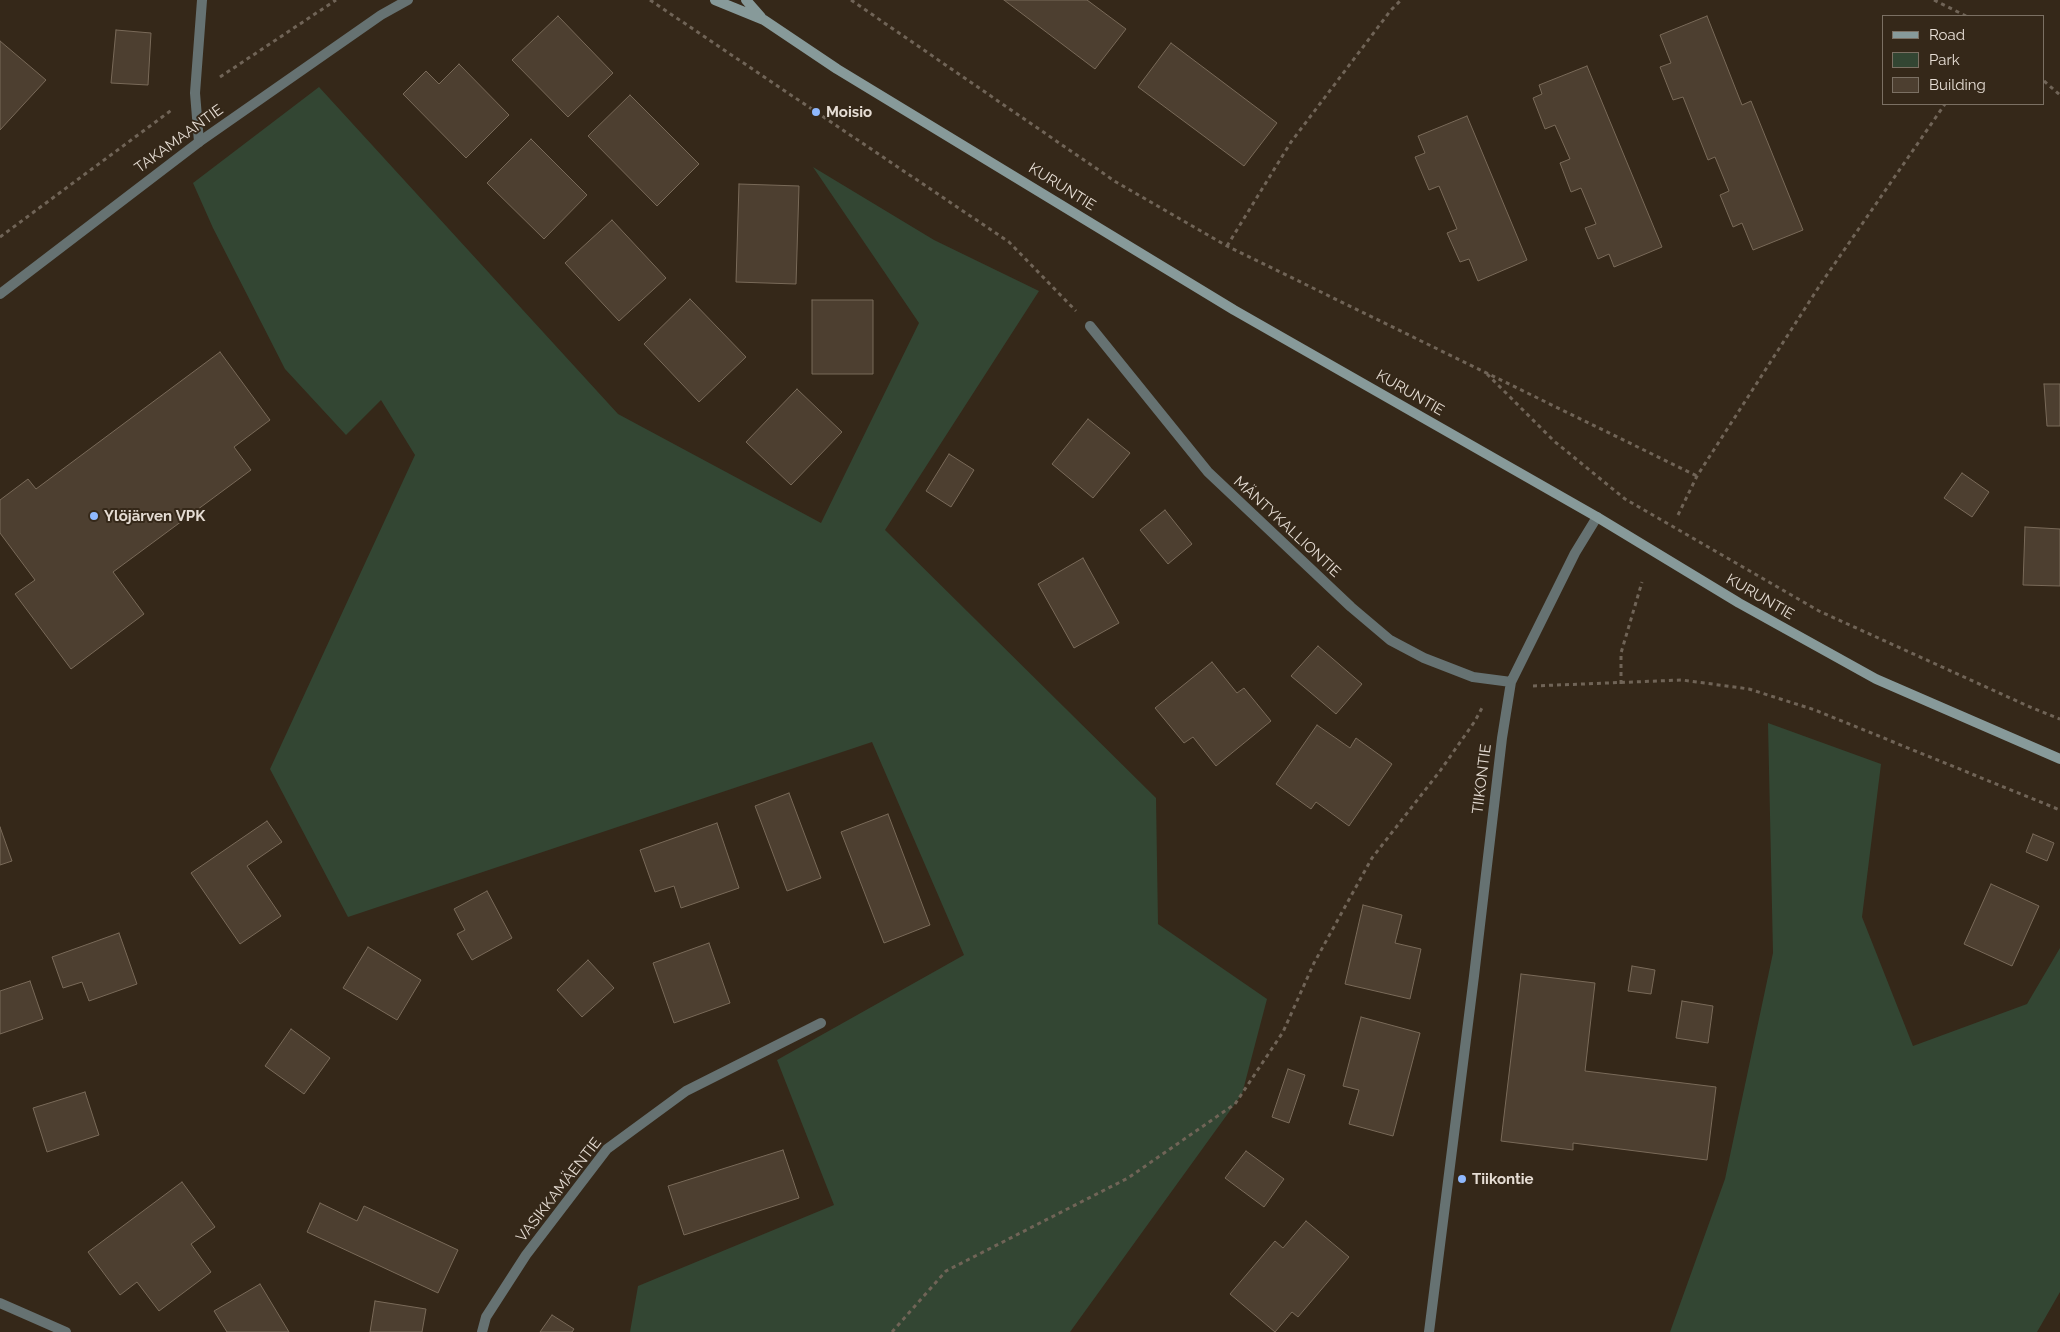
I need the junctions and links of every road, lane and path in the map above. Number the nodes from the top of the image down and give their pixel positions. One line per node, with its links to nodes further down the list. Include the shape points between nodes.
1 (202, 0): 15 (street)
2 (336, 0): 15 (path)
3 (391, 0): 11 (street, TAKAMAANTIE)
4 (408, 0): 11 (street, TAKAMAANTIE)
5 (650, 0): 22 (path, via 1009,242)
6 (715, 0): 13 (main road, KURUNTIE)
7 (746, 0): 13 (main road, KURUNTIE)
8 (851, 0): 20 (path, via 1116,182)
9 (1401, 0): 20 (path, via 1291,142)
10 (1934, 0): 12 (path)
11 (381, 15): 18 (street, TAKAMAANTIE)
12 (1964, 15)
13 (764, 20): 26 (main road, KURUNTIE, via 838,69 1234,310)
14 (2045, 81): 16 (path)
15 (195, 93): 18 (street); 19 (path)
16 (2060, 95)
17 (1944, 105): 24 (path, via 1822,282)
18 (199, 142): 21 (street, TAKAMAANTIE)
19 (0, 237)
20 (1226, 246): 23 (path)
21 (0, 294)
22 (1090, 326): 28 (street, MÄNTYKALLIONTIE, via 1208,472 1351,607 1390,640 1424,658 1473,677)
23 (1484, 372): 24 (path); 31 (path, via 1554,441 1625,499 1819,611)
24 (1697, 476): 25 (path)
25 (1678, 515)
26 (1597, 517): 29 (street, TIIKONTIE, via 1575,553); 32 (main road, KURUNTIE, via 1739,603 1876,678)
27 (1642, 582): 30 (path, via 1621,653)
28 (1497, 680): 29 (street, MÄNTYKALLIONTIE); 38 (path, via 1475,721 1440,771 1372,858 1314,963 1284,1032 1235,1104 1128,1178 946,1271)
29 (1511, 682): 30 (path, via 1537,687); 39 (street, TIIKONTIE)
30 (1620, 684): 33 (path, via 1682,680 1749,689 1815,710)
31 (2060, 719)
32 (2060, 760)
33 (2060, 810)
34 (821, 1023): 37 (street, VASIKKAMÄENTIE, via 686,1091 607,1149 526,1255 486,1317)
35 (0, 1303): 36 (street)
36 (66, 1332)
37 (482, 1332)
38 (892, 1332)
39 (1429, 1332)

